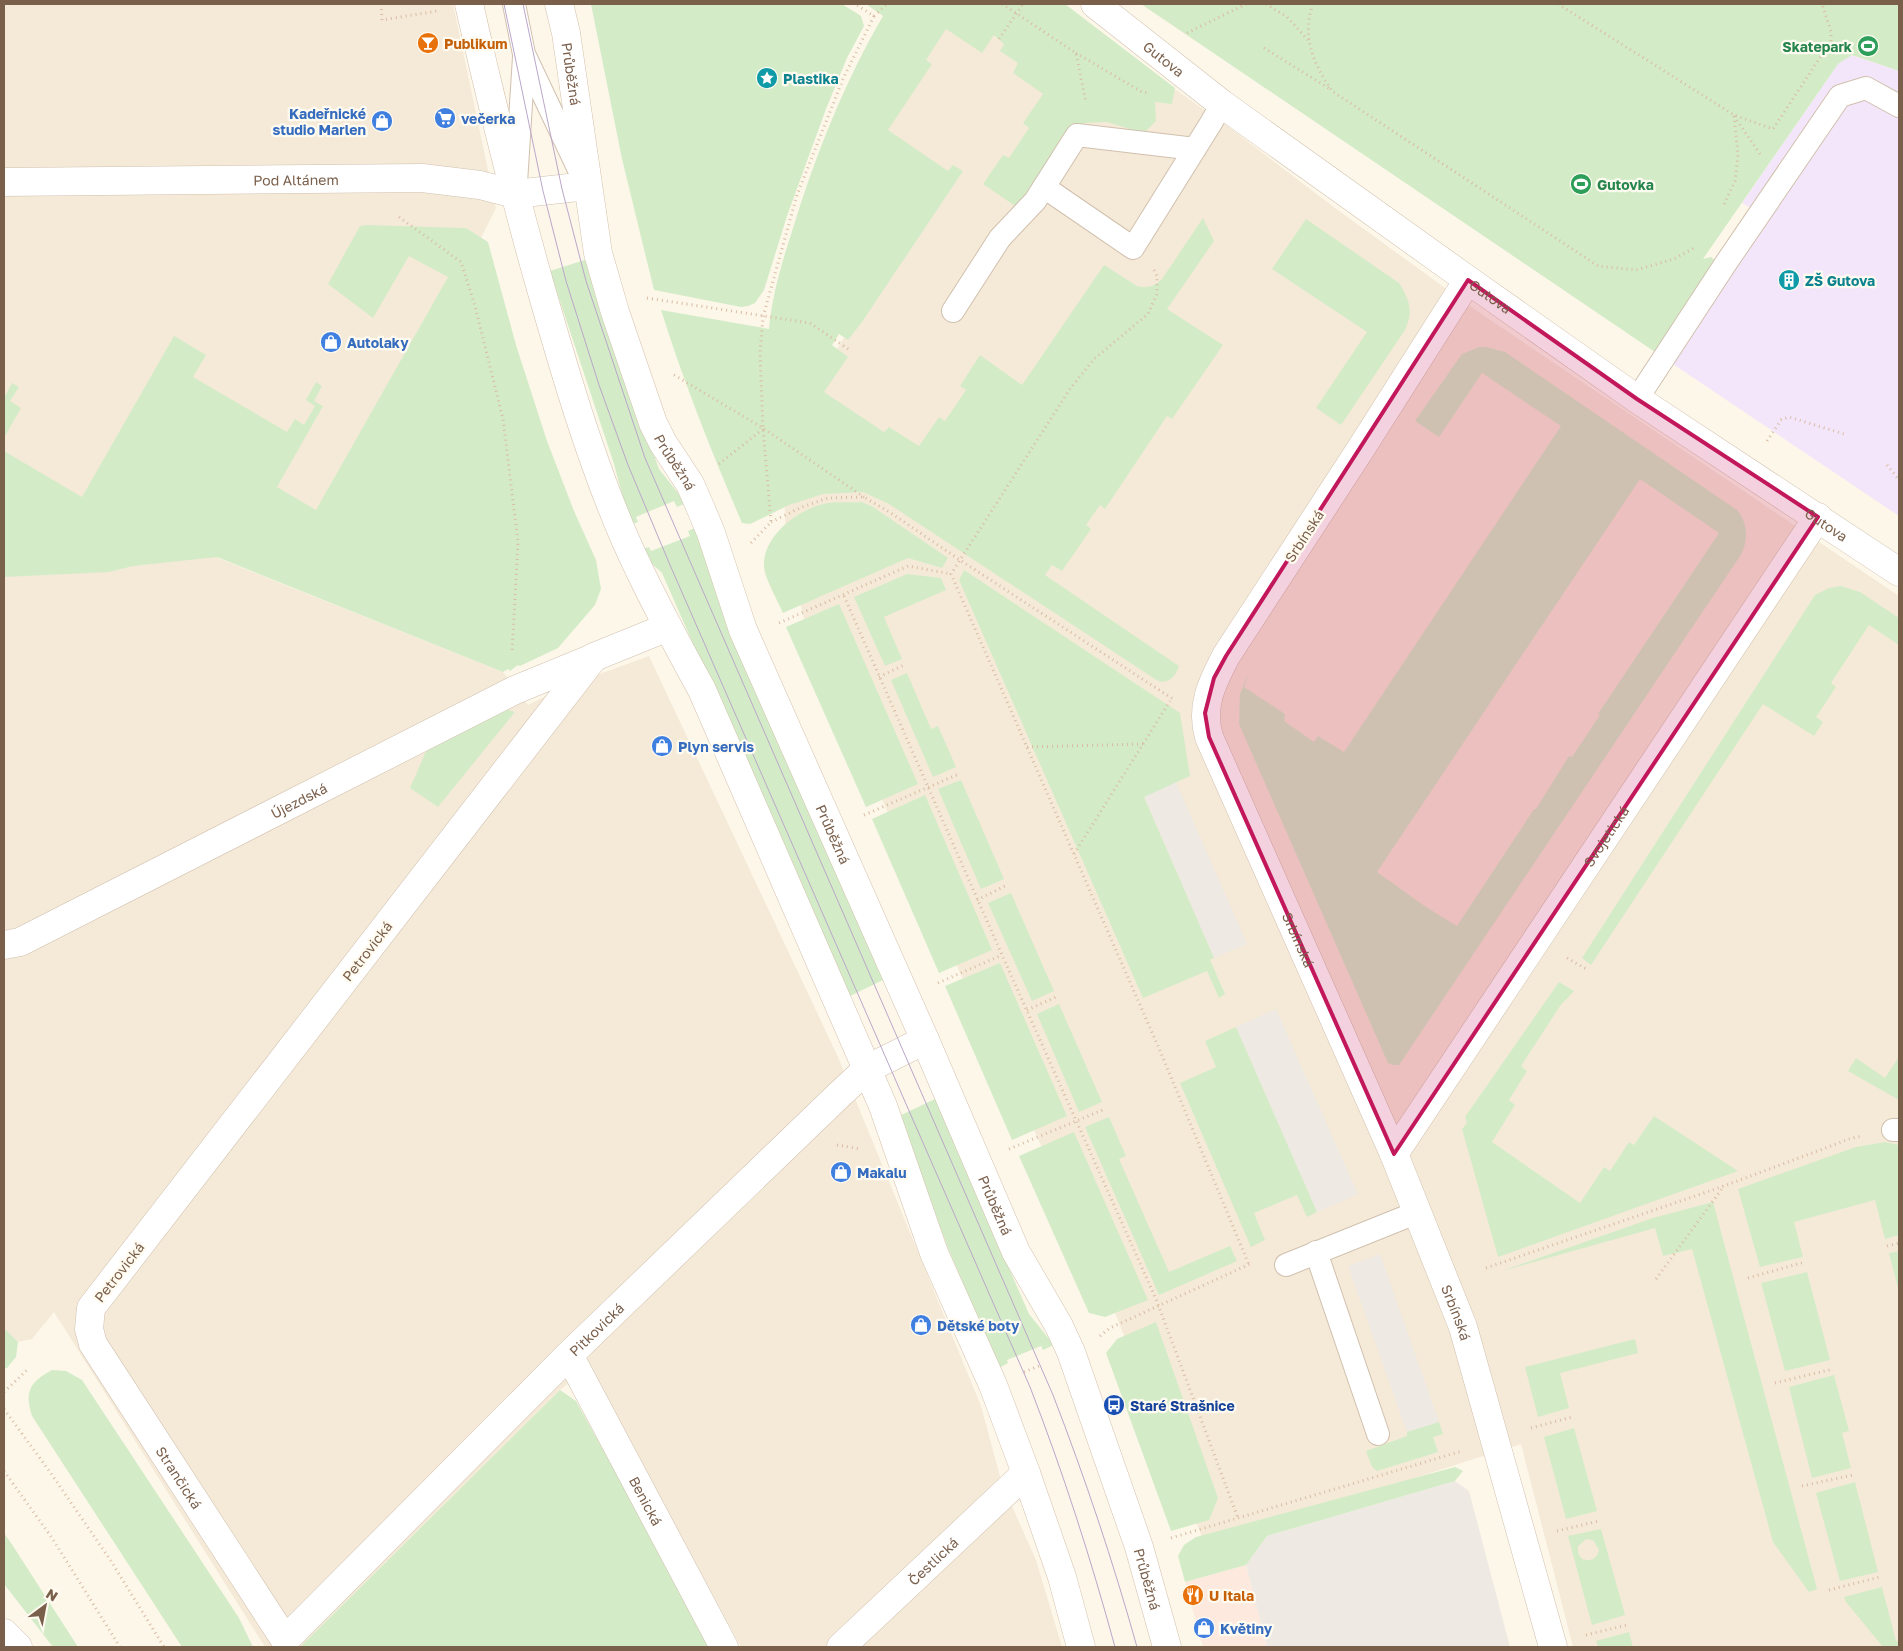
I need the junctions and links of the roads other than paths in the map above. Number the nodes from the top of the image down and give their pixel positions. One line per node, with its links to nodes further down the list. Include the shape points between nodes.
1 (470, 4): 12 (street)
2 (514, 4): 5 (lane)
3 (559, 4): 10 (street, Průběžná, via 566,33)
4 (1095, 4): 6 (street, Gutova)
5 (524, 54): 10 (lane); 12 (lane)
6 (1222, 104): 8 (lane); 13 (street, Gutova)
7 (1899, 106): 15 (lane, via 1866,88 1840,96)
8 (1195, 149): 11 (lane, via 1077,135); 11 (lane, via 1134,248)
9 (4, 182): 12 (street, Pod Altánem, via 422,178 480,185)
10 (587, 186): 12 (street, Pod Altánem); 21 (street, Průběžná, via 598,253 653,424 702,509 743,630)
11 (1044, 187): 14 (lane, via 1000,238)
12 (515, 194): 18 (street, via 567,382 599,473 626,540)
13 (1468, 280): 15 (street, Gutova); 23 (street, Srbínská, via 1226,656 1214,678 1205,713 1209,737)
14 (953, 312)
15 (1638, 399): 16 (street, Gutova)
16 (1818, 517): 17 (street, Gutova); 23 (street, Svojetická)
17 (1899, 572)
18 (668, 627): 19 (street); 22 (street, via 702,690)
19 (594, 657): 20 (street, Újezdská, via 515,690 20,942); 27 (street, Petrovická)
20 (4, 945)
21 (925, 1040): 22 (street, Pitkovická); 37 (street, Průběžná, via 1016,1252 1071,1352 1139,1547)
22 (868, 1069): 28 (street, Pitkovická); 30 (street, via 934,1253 993,1385)
23 (1394, 1154): 24 (street, Srbínská)
24 (1418, 1212): 25 (lane); 38 (street, Srbínská, via 1464,1328)
25 (1316, 1252): 26 (lane); 29 (lane)
26 (1286, 1265)
27 (91, 1308): 32 (street, Strančická, via 89,1329 93,1344)
28 (569, 1355): 32 (street, Pitkovická); 34 (street, Benická)
29 (1378, 1434)
30 (1026, 1473): 35 (street, Čestlická); 36 (street, via 1062,1577)
31 (4, 1633): 33 (street)
32 (285, 1640)
33 (18, 1647)
34 (724, 1647)
35 (840, 1647)
36 (1081, 1647)
37 (1167, 1647)
38 (1553, 1647)

